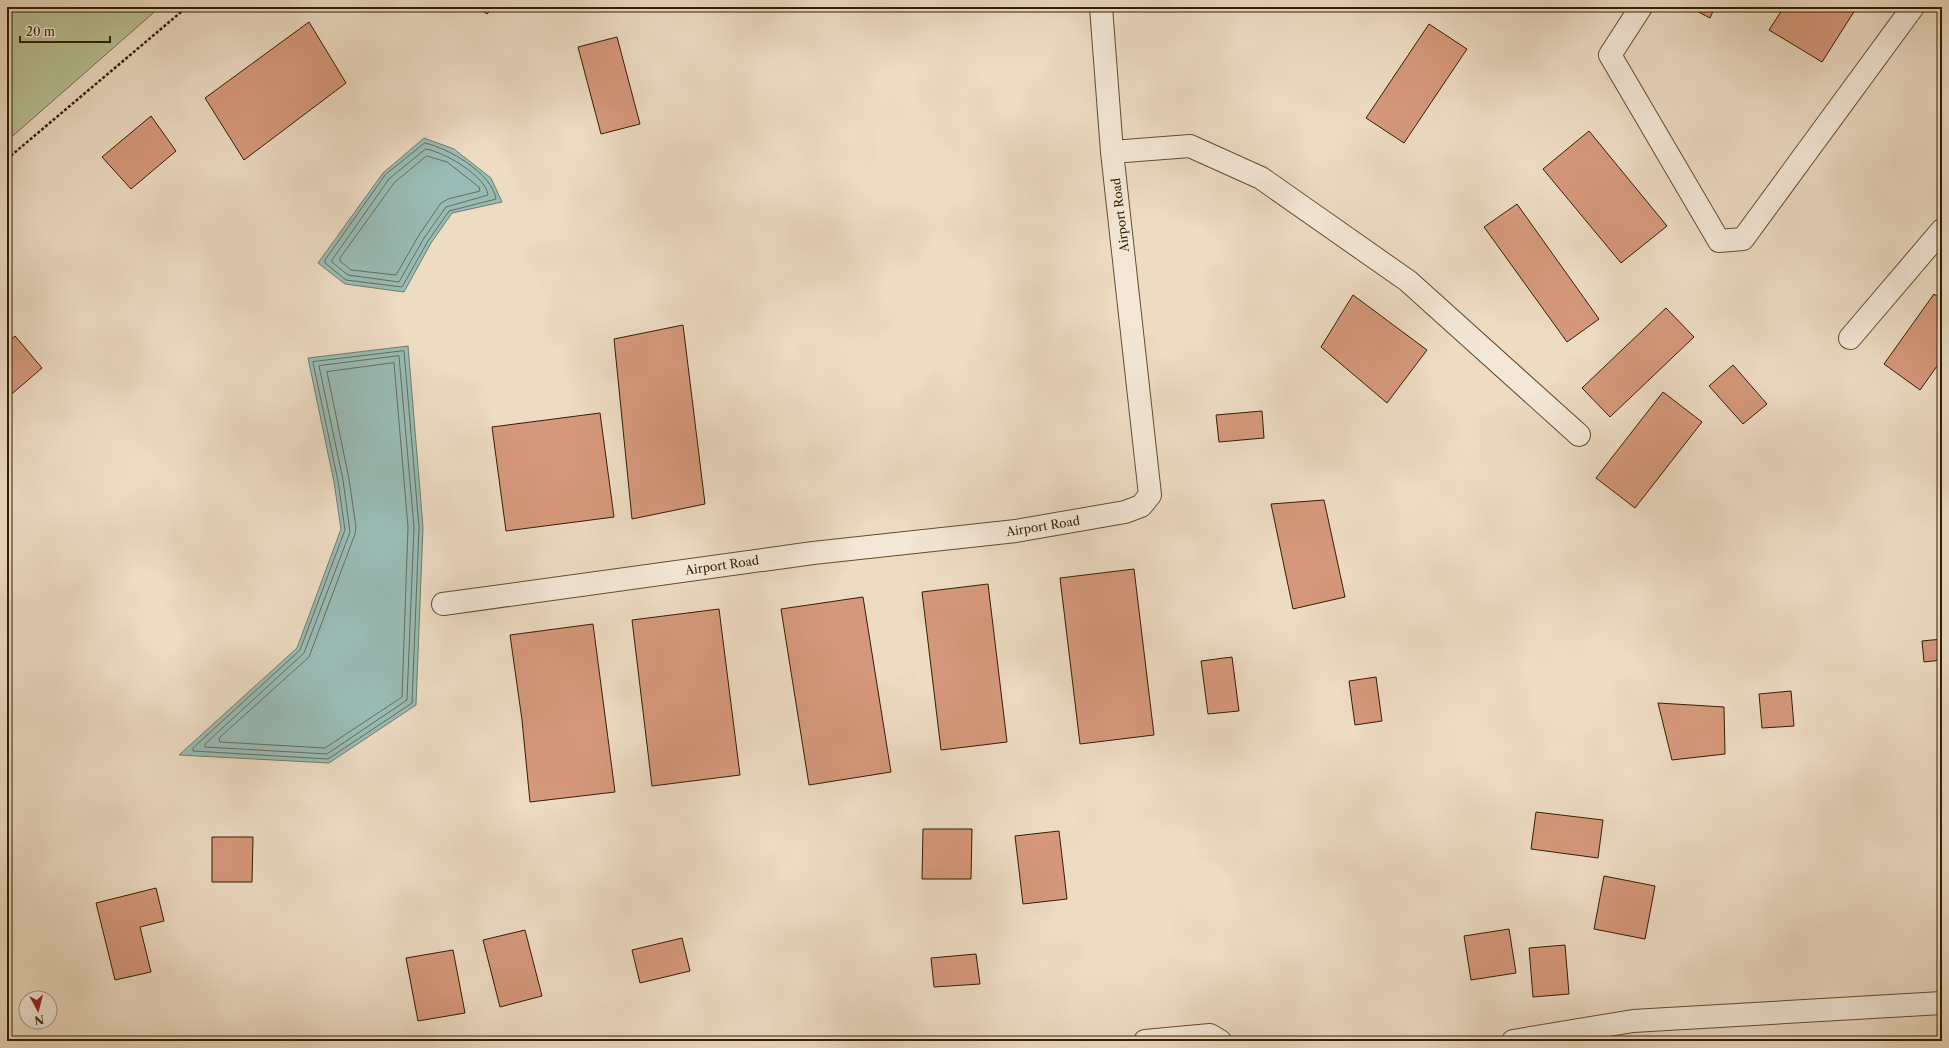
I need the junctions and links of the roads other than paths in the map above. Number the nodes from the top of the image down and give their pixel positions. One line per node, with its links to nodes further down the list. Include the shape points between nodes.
1 (1101, 7): 4 (street, Airport Road)
2 (1641, 7): 3 (street, via 1610,55 1719,241 1743,239)
3 (1913, 7)
4 (1112, 152): 7 (street, via 1190,146 1261,178 1408,281); 8 (street, Airport Road, via 1148,466 1150,495 1141,506 1125,512 1016,531 813,553)
5 (1942, 230): 6 (street)
6 (1850, 338)
7 (1579, 435)
8 (443, 604)
9 (1942, 1003): 12 (street, via 1633,1021)
10 (1145, 1041): 11 (street, via 1210,1035)
11 (1220, 1041)
12 (1513, 1041)

